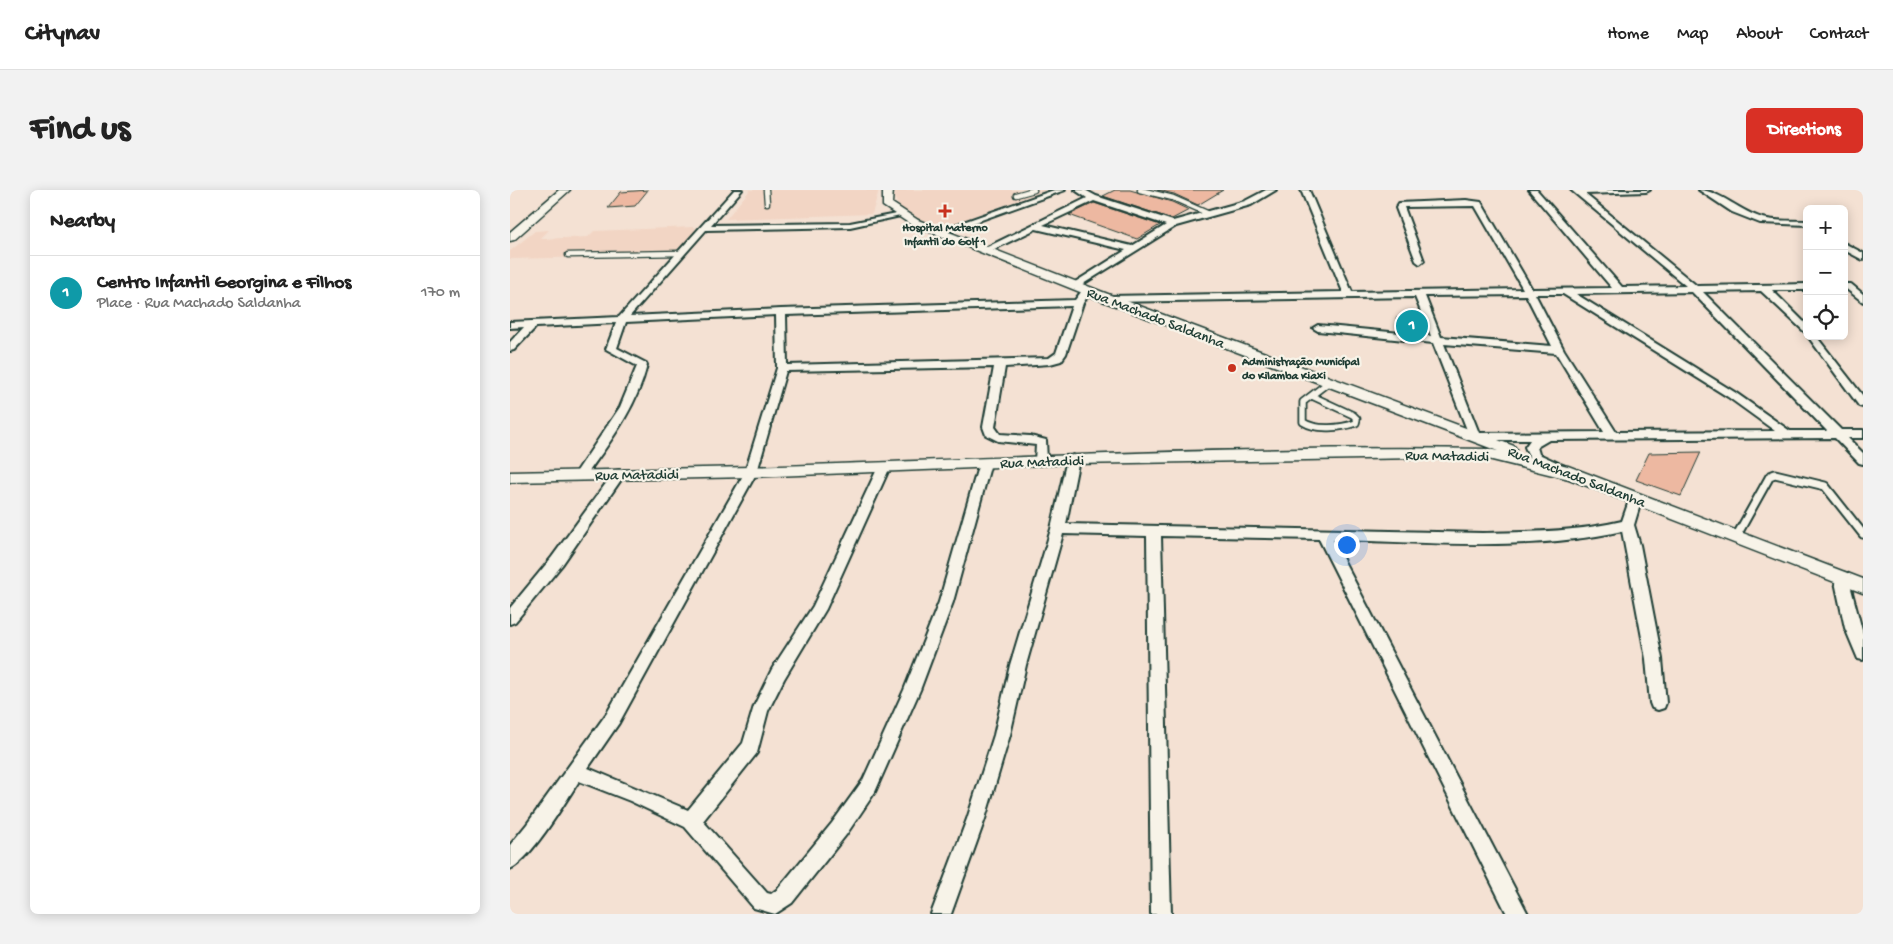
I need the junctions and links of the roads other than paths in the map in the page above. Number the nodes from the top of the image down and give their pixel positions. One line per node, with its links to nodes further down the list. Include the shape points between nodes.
1 (565, 190): 25 (street)
2 (738, 190): 23 (street)
3 (766, 190): 17 (lane)
4 (888, 190): 19 (street, Rua Machado Saldanha, via 887,204)
5 (1034, 190): 15 (lane)
6 (1061, 190): 24 (street)
7 (1079, 190): 16 (street)
8 (1140, 190): 18 (lane, via 1172,198)
9 (1272, 190): 18 (street, via 1248,203)
10 (1305, 190): 44 (street)
11 (1533, 190): 41 (street)
12 (1646, 190): 14 (street)
13 (1703, 190): 20 (street, via 1735,210 1763,221)
14 (1577, 191): 38 (street)
15 (1016, 195)
16 (1093, 198): 21 (street); 22 (street)
17 (767, 203)
18 (1207, 213): 21 (street)
19 (901, 215): 23 (street, via 850,225); 24 (street, Rua Machado Saldanha)
20 (1803, 223)
21 (1173, 224): 27 (street)
22 (1035, 226): 27 (street); 28 (street)
23 (702, 228): 29 (street)
24 (939, 232): 28 (street, Rua Machado Saldanha)
25 (510, 238)
26 (1848, 248): 31 (street)
27 (1133, 249): 37 (street)
28 (985, 250): 37 (street, Rua Machado Saldanha)
29 (681, 253): 30 (lane); 49 (street)
30 (568, 255)
31 (1863, 257)
32 (1420, 261): 42 (street, via 1400,208 1402,205 1473,202 1478,204)
33 (1848, 286): 34 (street)
34 (1863, 286)
35 (1763, 287): 36 (street); 38 (street); 52 (street)
36 (1803, 287)
37 (1081, 288): 46 (street, Rua Machado Saldanha); 47 (street)
38 (1694, 288): 41 (street); 66 (street)
39 (1848, 288): 45 (street)
40 (1563, 290): 41 (street); 42 (street); 64 (street, via 1732,395)
41 (1619, 290)
42 (1529, 291): 43 (street); 57 (street)
43 (1419, 294): 44 (street); 54 (street)
44 (1349, 295): 46 (street)
45 (1863, 299)
46 (1110, 300): 60 (street, Rua Machado Saldanha)
47 (1078, 303): 48 (street); 58 (street, via 1057,359)
48 (781, 312): 49 (street); 59 (street)
49 (622, 319): 50 (street); 77 (street, via 611,349 634,357 642,365 640,376 618,419)
50 (533, 324): 51 (street); 56 (street)
51 (510, 325)
52 (1803, 327)
53 (1318, 328): 54 (street)
54 (1436, 338): 57 (street, via 1491,346); 68 (street)
55 (1814, 340): 62 (street)
56 (510, 348)
57 (1559, 350): 69 (street)
58 (1000, 364): 59 (street); 73 (street, via 989,427 992,435 1042,443)
59 (782, 368): 76 (street)
60 (1329, 382): 61 (lane); 63 (street, Rua Machado Saldanha)
61 (1312, 396): 61 (lane, via 1303,402 1303,422 1306,425 1350,426 1356,423 1353,415)
62 (1863, 404)
63 (1429, 420): 68 (street, Rua Machado Saldanha); 70 (street, via 1448,432 1452,445 1438,451)
64 (1786, 433): 66 (street); 69 (street)
65 (1863, 434): 66 (street)
66 (1836, 435): 72 (street)
67 (1547, 436): 68 (street); 69 (street); 79 (street, via 1531,447 1534,456)
68 (1475, 437): 79 (street, Rua Machado Saldanha)
69 (1613, 437)
70 (1419, 453): 71 (street, Rua Matadidi); 79 (street, Rua Matadidi, via 1488,454)
71 (1073, 459): 73 (street, Rua Matadidi); 83 (street)
72 (1863, 460)
73 (1040, 461): 74 (street, Rua Matadidi)
74 (985, 463): 75 (street, Rua Matadidi); 94 (street, via 946,602 912,690 869,786 785,896 773,904 761,901)
75 (884, 467): 76 (street, Rua Matadidi); 94 (street, via 819,609 778,674 760,711 751,747)
76 (750, 472): 78 (street, Rua Matadidi); 93 (street, via 613,718)
77 (581, 474): 78 (street, Rua Matadidi); 80 (street, Rua Matadidi)
78 (620, 474): 90 (street, via 557,561)
79 (1572, 474): 81 (street, Rua Machado Saldanha)
80 (510, 477)
81 (1636, 498): 82 (street); 87 (street, Rua Machado Saldanha)
82 (1627, 525): 86 (street, via 1543,536); 92 (street, via 1654,659)
83 (1058, 529): 84 (street); 96 (street, via 1018,665 1002,735)
84 (1154, 532): 86 (street); 97 (street, via 1158,844)
85 (1863, 534): 87 (lane, via 1825,486 1775,474 1770,476)
86 (1324, 535): 98 (street)
87 (1736, 537): 88 (street, Rua Machado Saldanha)
88 (1841, 578): 89 (street, Rua Machado Saldanha); 91 (street)
89 (1863, 586)
90 (510, 618)
91 (1863, 654)
92 (1658, 703)
93 (576, 771): 94 (street); 95 (street)
94 (691, 821)
95 (510, 860)
96 (942, 914)
97 (1162, 914)
98 (1518, 914)

